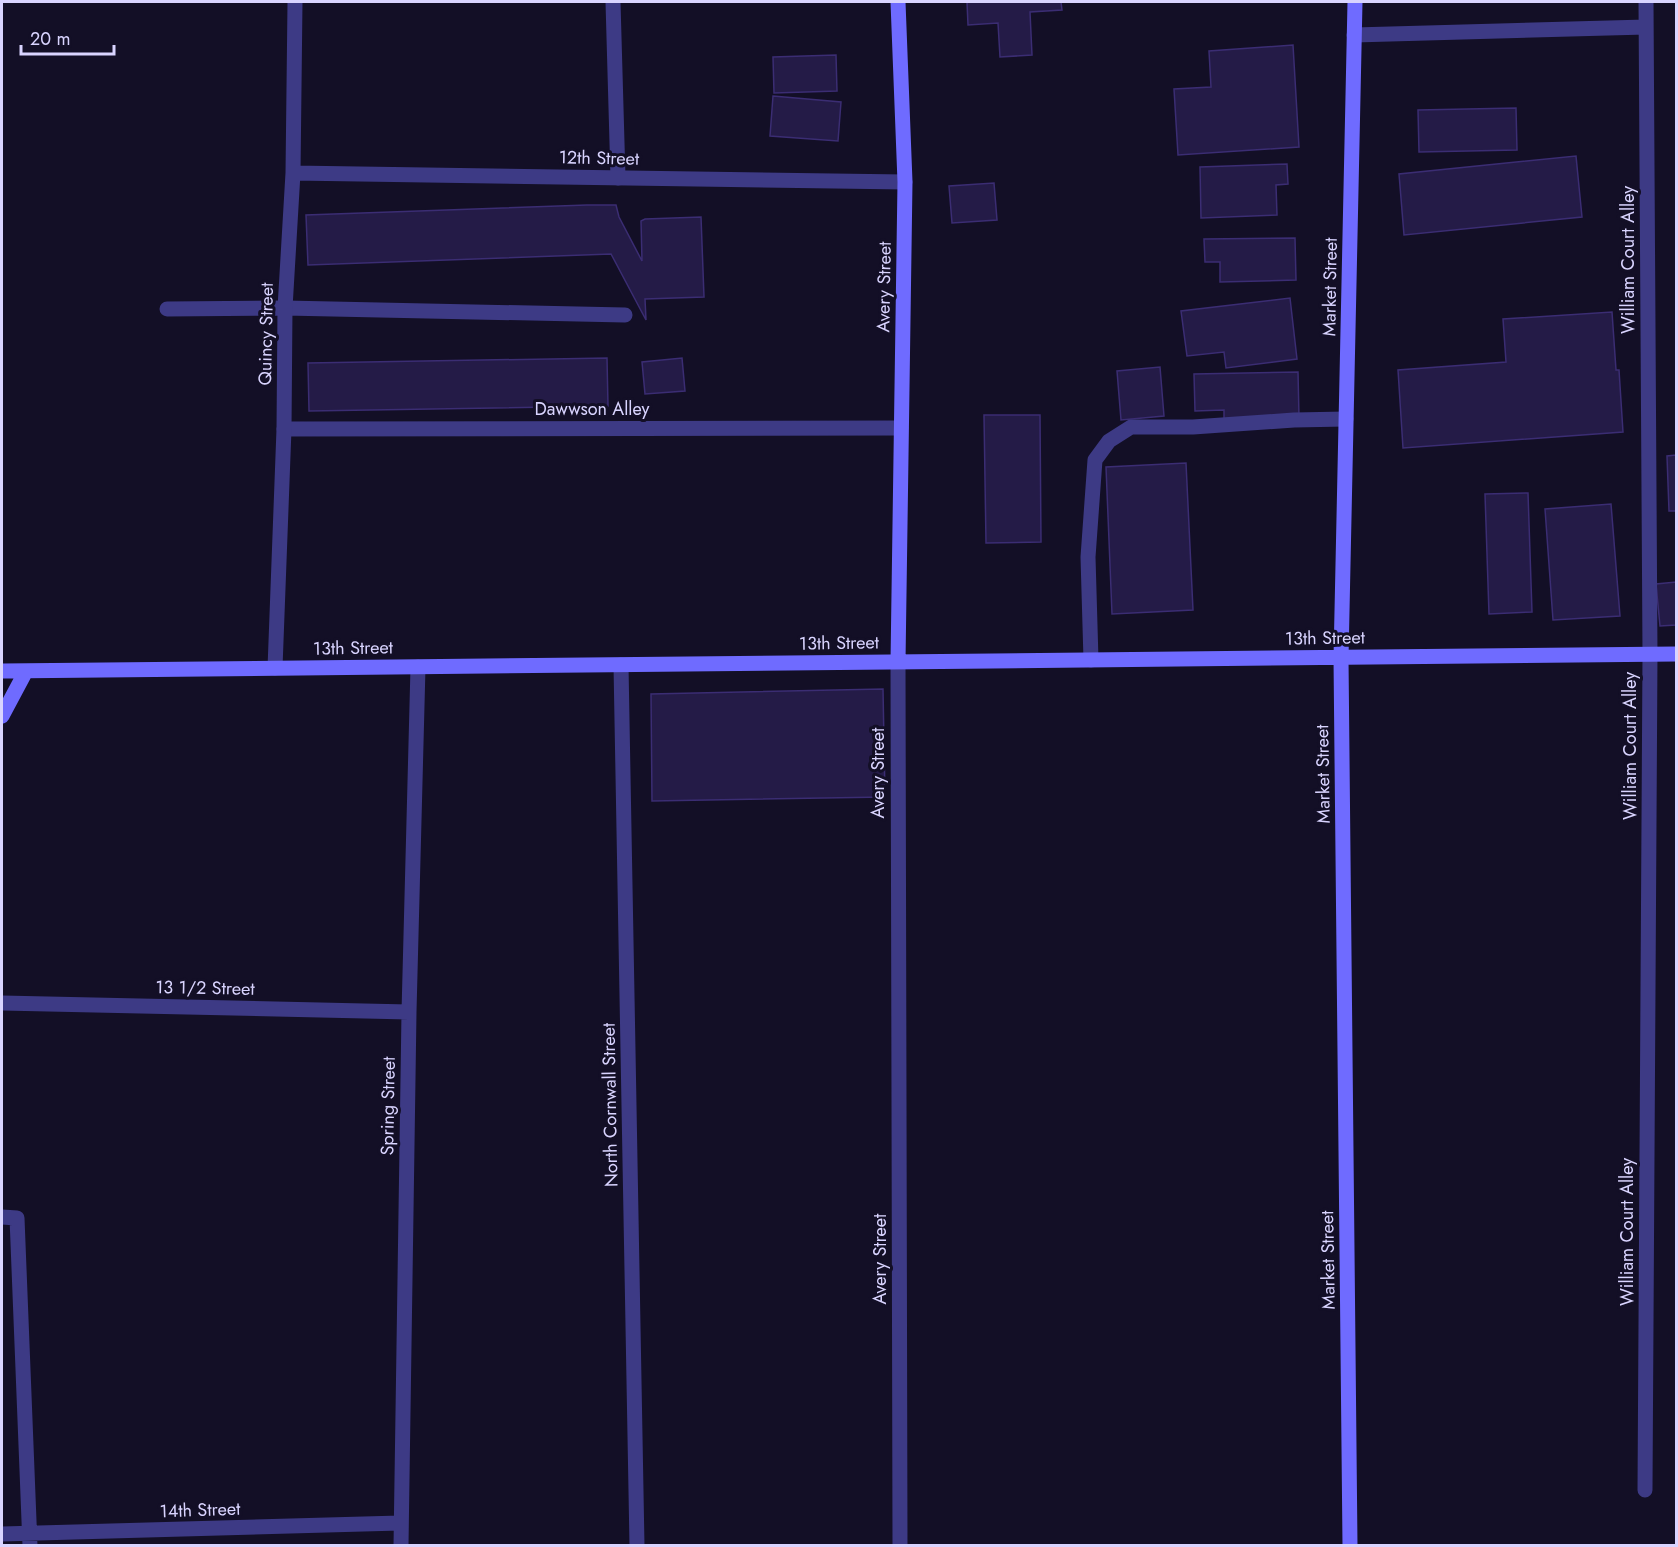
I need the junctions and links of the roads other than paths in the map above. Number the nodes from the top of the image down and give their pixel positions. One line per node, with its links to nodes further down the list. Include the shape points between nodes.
1 (295, 2): 8 (street, Quincy Street)
2 (613, 2): 9 (street)
3 (898, 2): 10 (street, Avery Street)
4 (1355, 2): 7 (street, Market Street)
5 (1646, 2): 6 (street, William Court Alley)
6 (1646, 27): 7 (street); 17 (street, William Court Alley)
7 (1354, 35): 14 (street, Market Street)
8 (293, 173): 9 (street, 12th Street); 11 (street, Quincy Street)
9 (618, 178): 10 (street, 12th Street)
10 (905, 182): 15 (street, Avery Street)
11 (285, 308): 12 (street); 13 (street); 16 (street, Quincy Street)
12 (167, 309)
13 (625, 315)
14 (1346, 419): 19 (street, Market Street); 20 (street, via 1131,427 1109,441 1095,460 1088,557)
15 (901, 428): 16 (street, Dawwson Alley); 21 (street, Avery Street)
16 (284, 429): 24 (street, Quincy Street)
17 (1650, 654): 18 (street, 13th Street); 19 (street, 13th Street); 31 (street, William Court Alley)
18 (1677, 654)
19 (1341, 658): 20 (street, 13th Street); 38 (street, Market Street)
20 (1092, 660): 21 (street, 13th Street)
21 (898, 662): 22 (street, 13th Street); 37 (street, Avery Street)
22 (621, 664): 23 (street, 13th Street); 36 (street, North Cornwall Street)
23 (418, 667): 24 (street, 13th Street); 29 (street, Spring Street)
24 (275, 668): 26 (street, 13th Street)
25 (2, 671): 26 (street, 13th Street)
26 (26, 671): 27 (street)
27 (2, 716)
28 (2, 1002): 29 (street, 13 1/2 Street)
29 (408, 1012): 32 (street, Spring Street)
30 (9, 1218): 34 (street)
31 (1646, 1490)
32 (400, 1523): 34 (street, 14th Street); 35 (street, Spring Street)
33 (2, 1534): 34 (street, 14th Street)
34 (30, 1540)
35 (401, 1545)
36 (637, 1545)
37 (900, 1545)
38 (1350, 1545)

